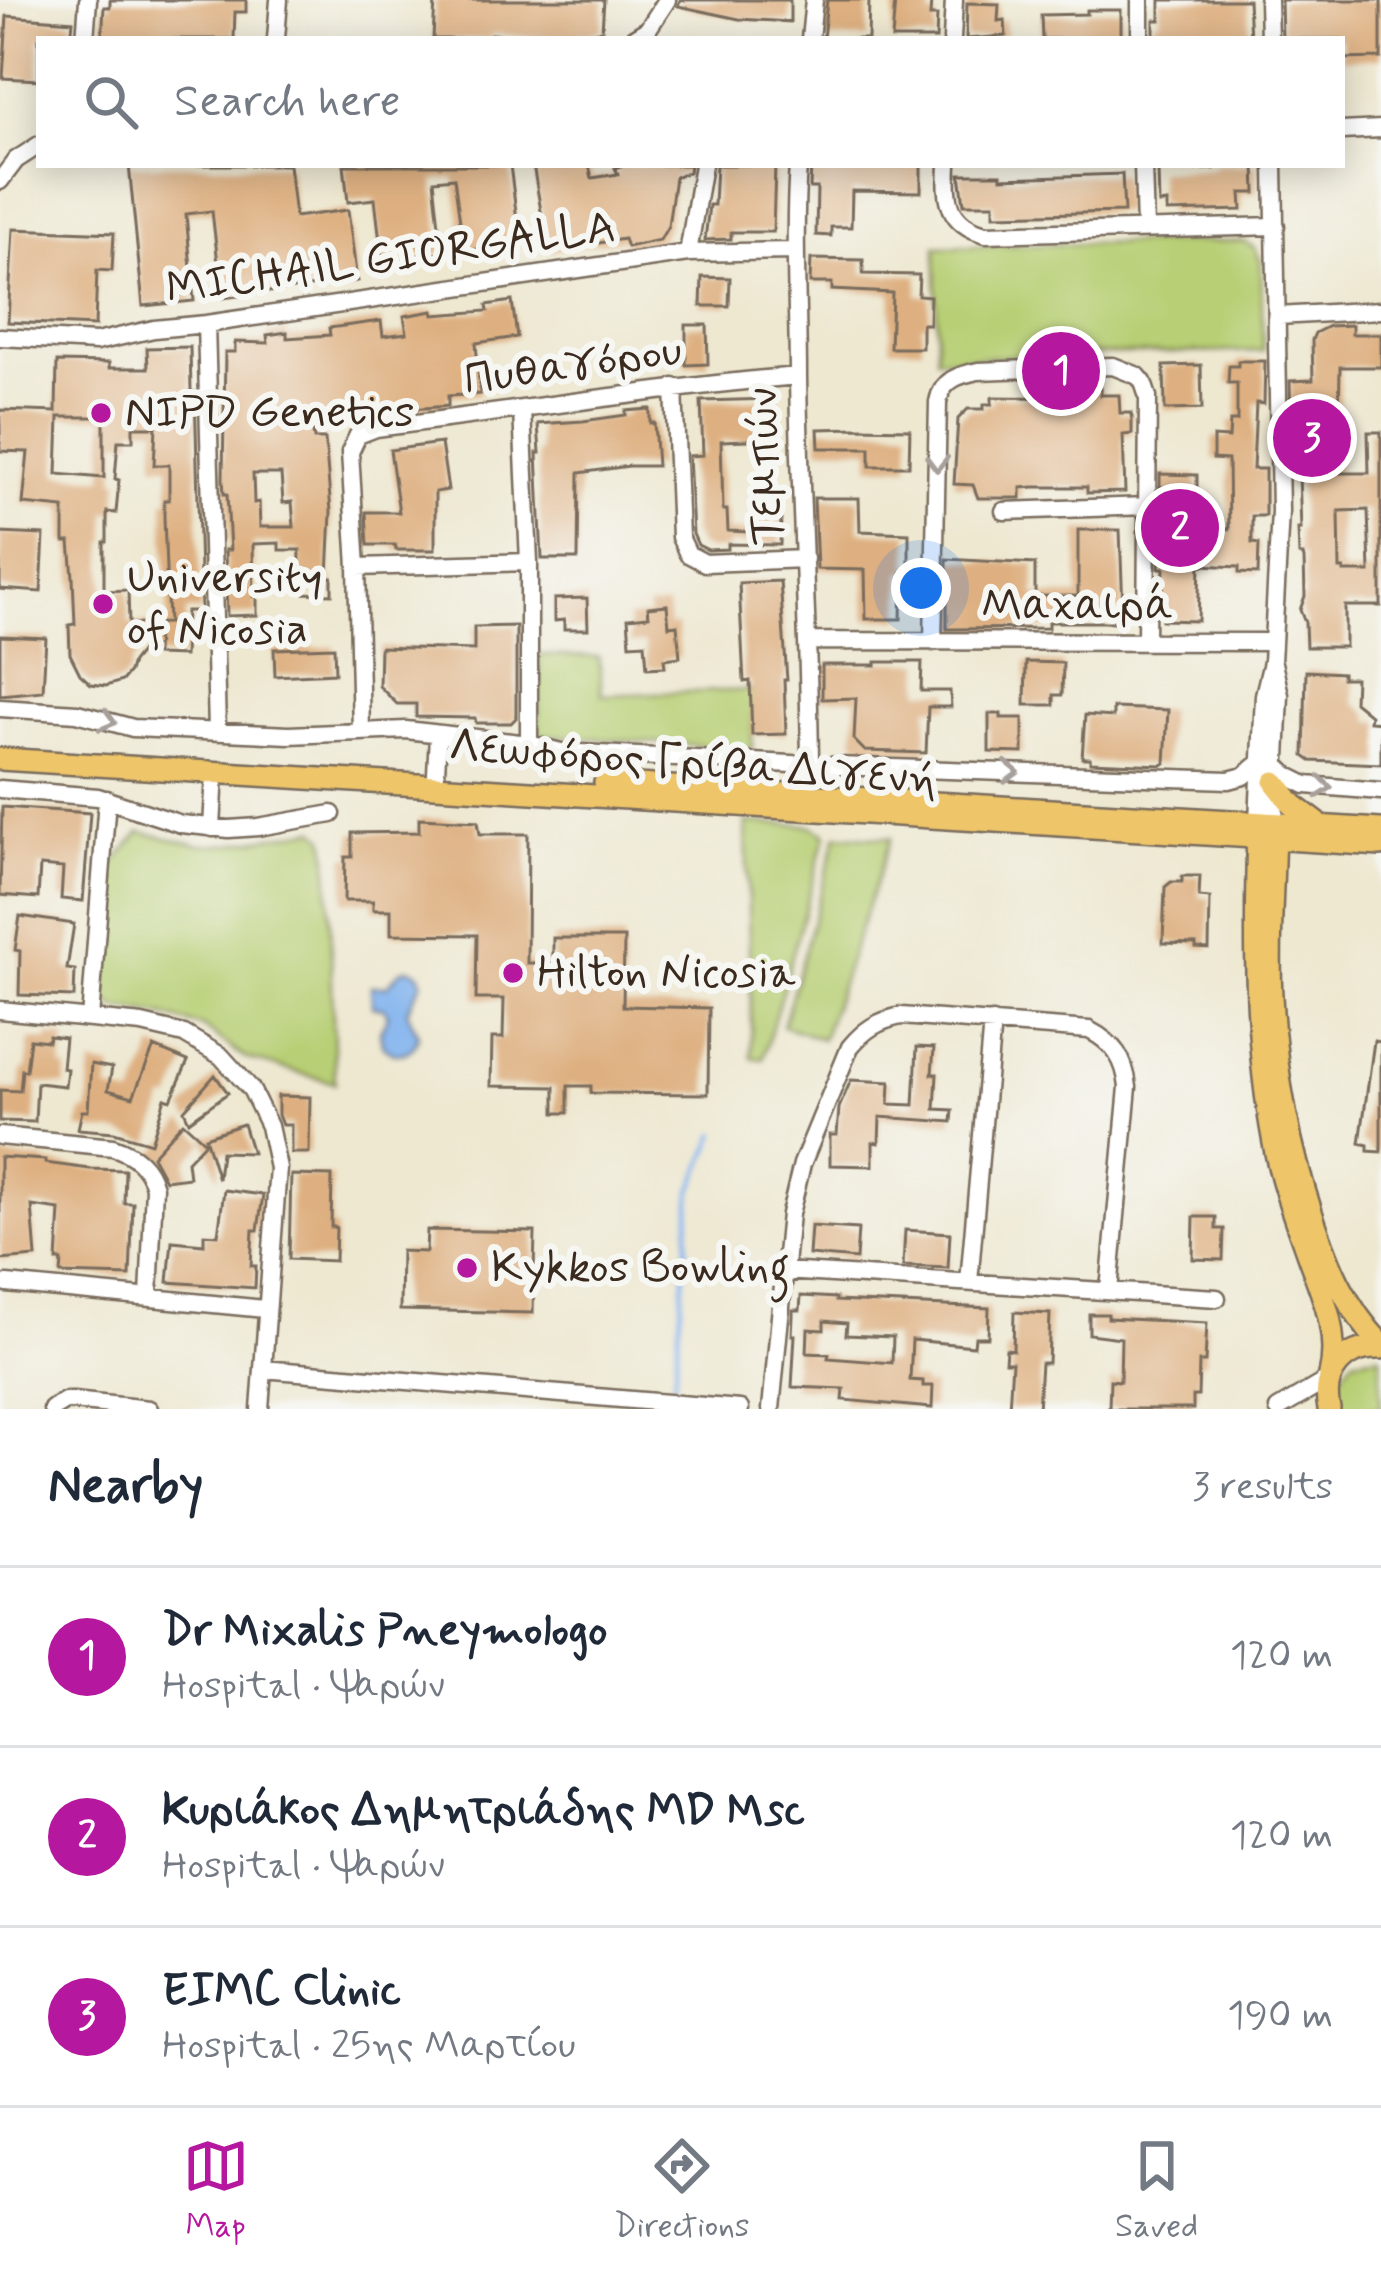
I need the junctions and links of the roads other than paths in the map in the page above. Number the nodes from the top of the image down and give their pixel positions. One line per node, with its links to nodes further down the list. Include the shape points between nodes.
1 (88, 0): 8 (street)
2 (278, 0): 9 (street)
3 (667, 0): 10 (street)
4 (814, 0): 11 (street)
5 (954, 0): 12 (street)
6 (1141, 0): 13 (street)
7 (1268, 0): 14 (street)
8 (85, 36)
9 (276, 36)
10 (645, 36)
11 (810, 36)
12 (952, 36)
13 (1140, 36)
14 (1269, 36)
15 (1381, 129): 16 (street)
16 (1345, 131)
17 (36, 147): 23 (street)
18 (702, 168): 27 (street)
19 (798, 168): 26 (street, Τεμπών)
20 (947, 168): 25 (street, via 949,204 974,231)
21 (1143, 168): 25 (street)
22 (1274, 168): 24 (street)
23 (0, 181)
24 (1276, 226): 25 (street); 29 (street)
25 (1145, 229)
26 (794, 251): 27 (street, MICHAIL GIORGALLA); 32 (street, Τεμπών)
27 (688, 254): 30 (street, MICHAIL GIORGALLA)
28 (1381, 310): 29 (street)
29 (1278, 316): 43 (street)
30 (206, 324): 31 (street, MICHAIL GIORGALLA, via 96,343); 45 (street)
31 (0, 338)
32 (799, 376): 33 (street, Πυθαγόρου); 37 (street, Τεμπών)
33 (674, 387): 34 (street, Πυθαγόρου); 37 (street, via 680,537 688,554 705,563)
34 (522, 410): 38 (street); 39 (street, Πυθαγόρου, via 358,435 350,452)
35 (1148, 506): 36 (street); 41 (street, one-way to 41, via 1148,405 1138,376 1113,366 959,374 938,402); 42 (street)
36 (1004, 512)
37 (805, 559): 40 (street, Τεμπών)
38 (529, 562): 39 (street); 48 (street)
39 (357, 567): 46 (street)
40 (808, 641): 41 (street, Μαχαιρά); 51 (street, Τεμπών)
41 (933, 642): 42 (street, Μαχαιρά)
42 (1146, 642): 43 (street, Μαχαιρά)
43 (1273, 642): 52 (street, via 1280,695)
44 (0, 708): 45 (street, one-way to 45, via 77,713 133,728)
45 (217, 730): 46 (street)
46 (361, 731): 47 (street)
47 (438, 734): 48 (street); 54 (street)
48 (529, 744): 51 (street)
49 (0, 746): 54 (main road, Λεωφόρος Γρίβα Διγενή)
50 (0, 760): 53 (main road, Λεωφόρος Γρίβα Διγενή)
51 (810, 765): 52 (street, one-way to 52, via 1229,780)
52 (1270, 770): 56 (street, one-way to 56, via 1306,785); 59 (main road, via 1293,805); 61 (street)
53 (215, 773): 60 (street); 61 (main road, Λεωφόρος Γρίβα Διγενή)
54 (436, 774): 61 (main road, Λεωφόρος Γρίβα Διγενή)
55 (0, 789): 57 (street)
56 (1381, 791)
57 (107, 799): 60 (street); 65 (street)
58 (332, 814): 60 (street)
59 (1323, 825): 61 (main road, Λεωφόρος Γρίβα Διγενή); 62 (main road, Λεωφόρος Γρίβα Διγενή)
60 (212, 827)
61 (1266, 830): 63 (main road, Λεωφόρος Γρίβα Διγενή); 75 (main road, via 1271,999 1286,1122 1331,1270); 77 (main road, via 1256,970 1261,1060 1283,1179 1330,1318)
62 (1381, 830)
63 (1381, 845)
64 (0, 1010): 65 (street)
65 (90, 1019): 74 (street, via 184,1034 221,1056 251,1089 278,1168)
66 (992, 1022): 68 (street, via 901,1016 881,1020 850,1046 802,1164); 69 (street); 71 (street, via 1089,1030 1126,1069)
67 (0, 1136): 72 (street, via 113,1147 140,1161 154,1187)
68 (784, 1271): 69 (street); 83 (street)
69 (969, 1282): 71 (street)
70 (8, 1283): 72 (street)
71 (1109, 1291): 73 (street)
72 (148, 1296): 74 (street)
73 (1217, 1298)
74 (265, 1310): 76 (street)
75 (1381, 1346): 77 (main road, via 1349,1354)
76 (263, 1369): 78 (street); 81 (street)
77 (1330, 1377): 84 (street); 85 (main road)
78 (610, 1403): 82 (street)
79 (52, 1409): 80 (street, via 65,1401)
80 (149, 1409)
81 (260, 1409)
82 (740, 1409)
83 (771, 1409)
84 (1278, 1409)
85 (1329, 1409)

